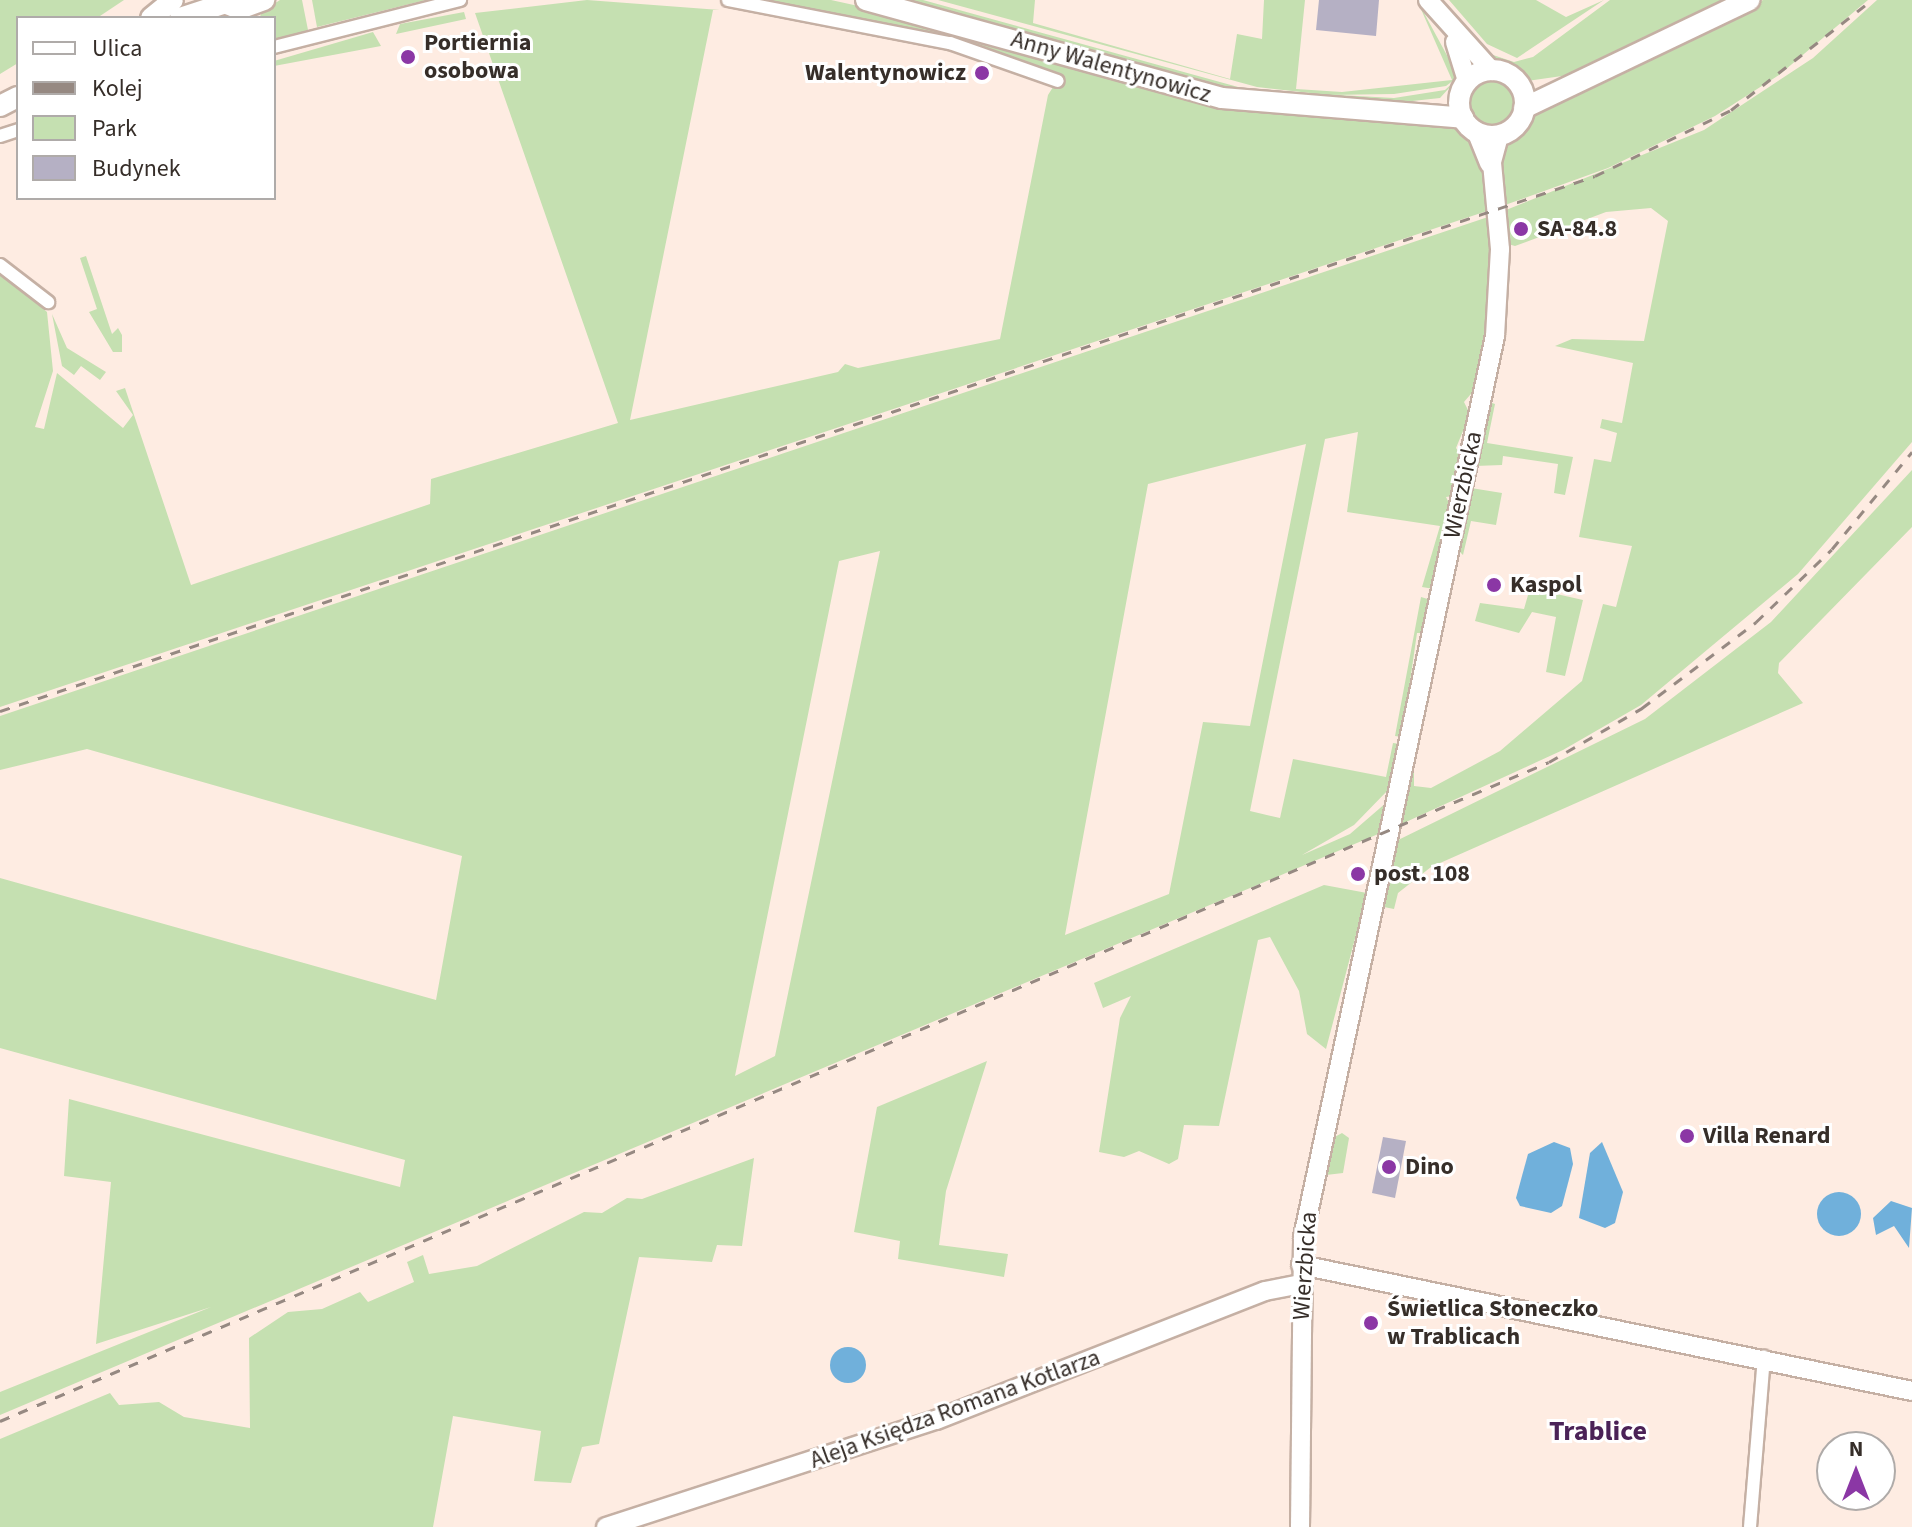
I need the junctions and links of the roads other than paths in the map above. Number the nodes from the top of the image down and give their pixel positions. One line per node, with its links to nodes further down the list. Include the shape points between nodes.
1 (173, 0): 9 (main road)
2 (460, 0): 12 (street)
3 (728, 0): 15 (street, via 950,43)
4 (866, 0): 19 (main road, Anny Walentynowicz, via 1211,96)
5 (1428, 0): 11 (street)
6 (1749, 0): 14 (main road, via 1667,45)
7 (227, 7): 8 (main road); 10 (main road)
8 (260, 7)
9 (153, 16)
10 (189, 16)
11 (1447, 29): 13 (street); 17 (street)
12 (276, 46)
13 (1492, 71): 16 (main road); 17 (main road)
14 (1583, 79): 16 (main road); 18 (main road)
15 (1058, 81)
16 (1518, 83): 18 (main road)
17 (1464, 87): 19 (main road, Anny Walentynowicz); 20 (main road)
18 (1524, 108): 21 (main road, via 1515,125)
19 (1360, 112): 20 (main road, Anny Walentynowicz)
20 (1469, 125): 21 (main road); 22 (street, Wierzbicka)
21 (1499, 135): 22 (street, Wierzbicka)
22 (1493, 174): 25 (street, Wierzbicka, via 1497,322)
23 (0, 265): 24 (street)
24 (48, 302)
25 (1300, 1274): 26 (street); 28 (street, Aleja Księdza Romana Kotlarza, via 950,1416); 29 (street, Wierzbicka)
26 (1764, 1357): 27 (street); 30 (street)
27 (1912, 1391)
28 (606, 1527)
29 (1300, 1527)
30 (1750, 1527)

